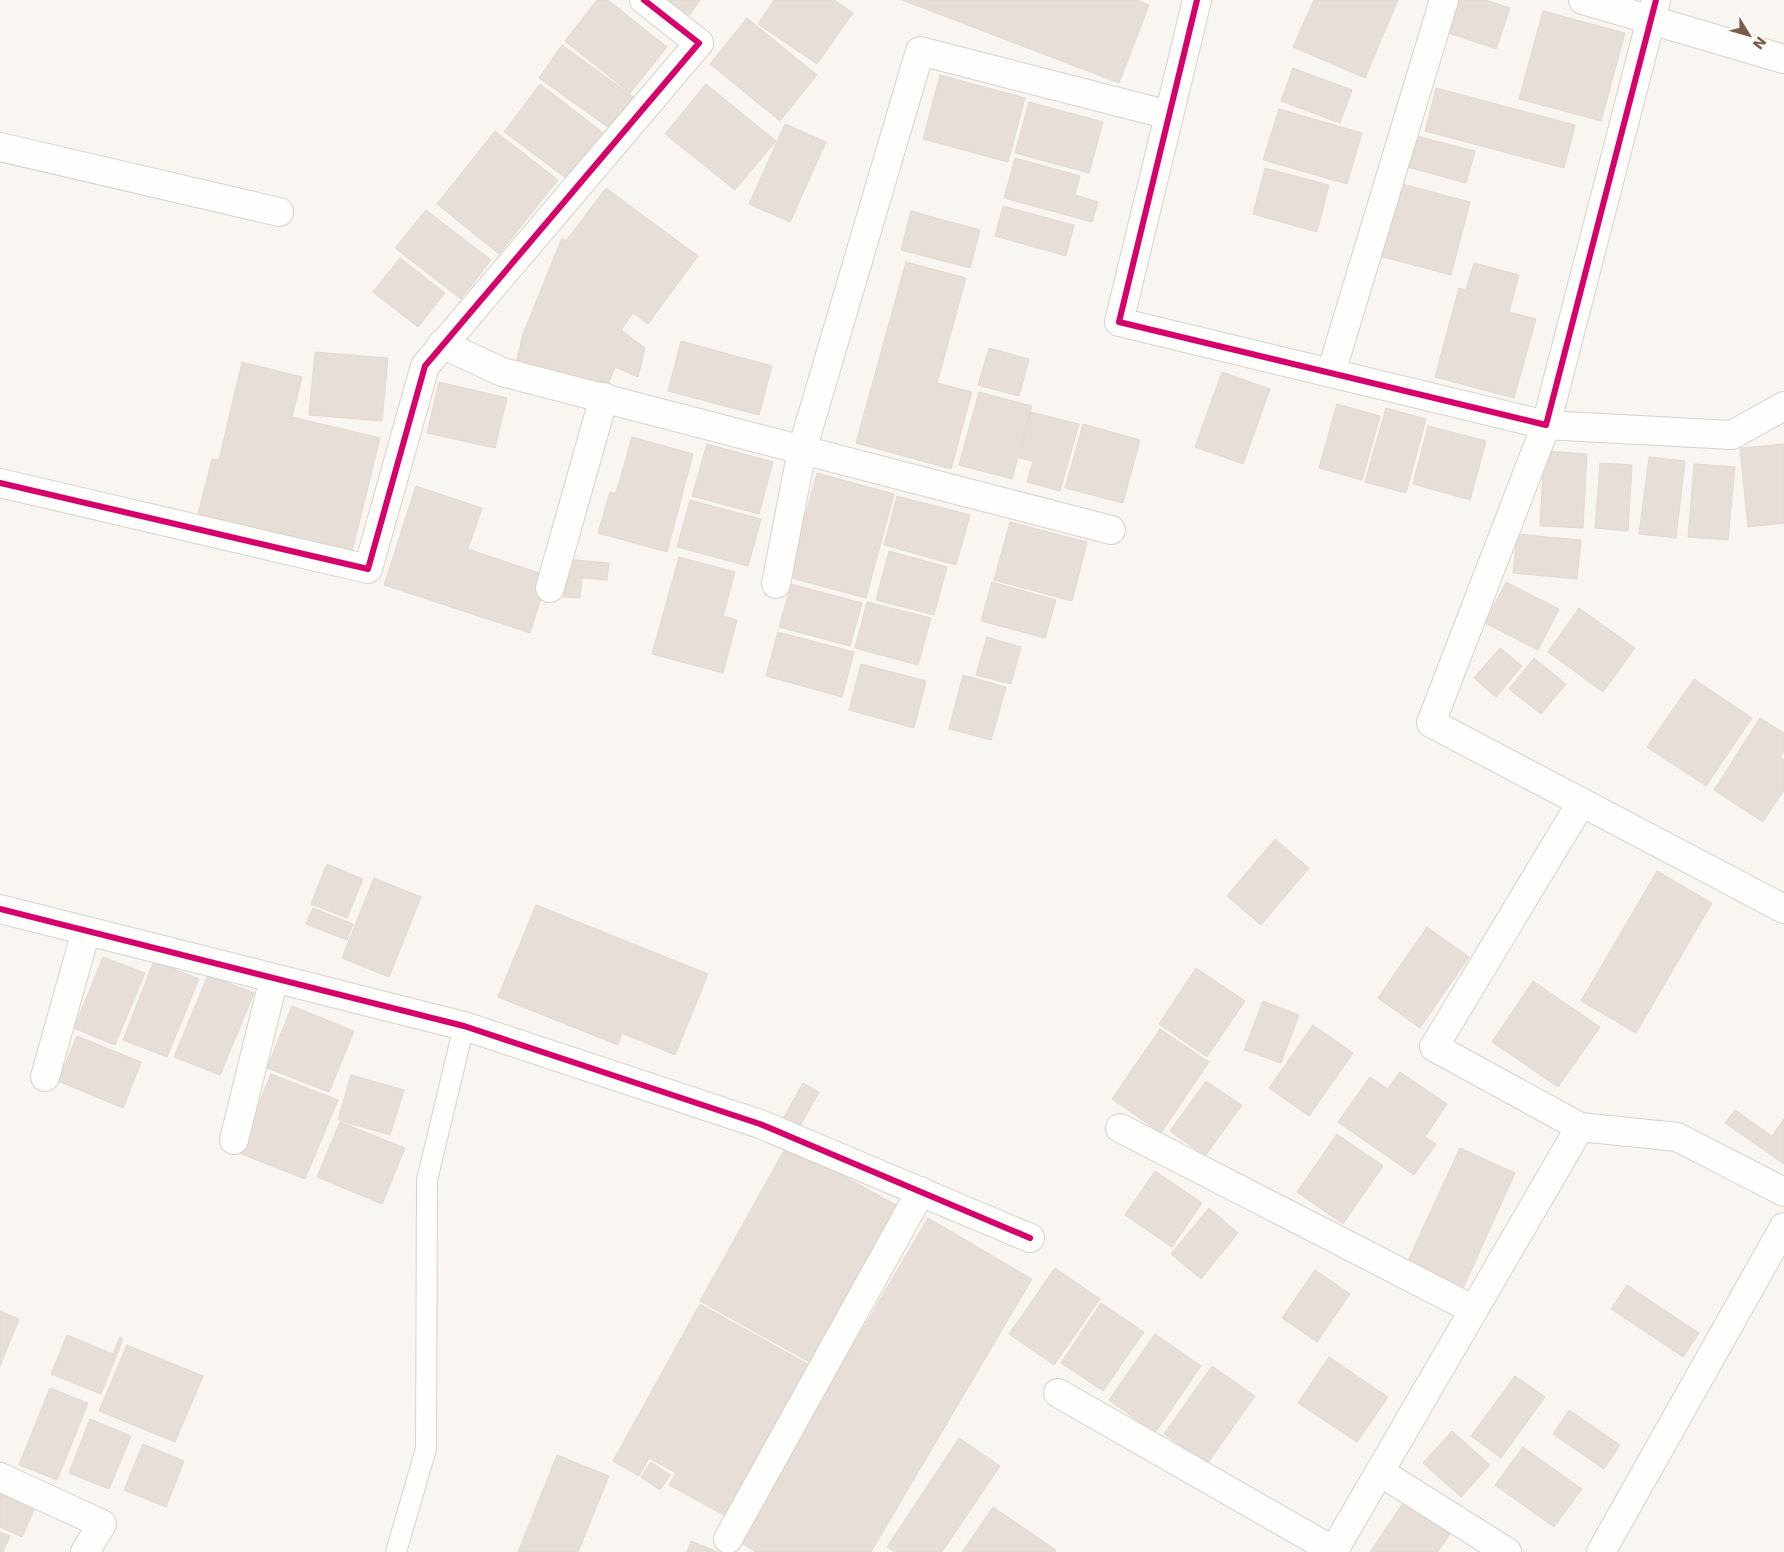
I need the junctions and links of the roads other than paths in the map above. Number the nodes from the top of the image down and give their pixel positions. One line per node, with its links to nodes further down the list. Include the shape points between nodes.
1 (644, 0): 10 (street, via 699,43)
2 (1197, 0): 7 (street)
3 (1444, 0): 11 (street)
4 (1583, 0): 5 (street)
5 (1653, 10): 6 (street); 14 (street)
6 (1784, 59)
7 (1169, 115): 11 (street, via 1119,322); 15 (street, via 920,52)
8 (0, 147): 9 (street)
9 (279, 212)
10 (442, 344): 12 (street, via 502,372); 16 (street, via 425,366 368,569)
11 (1331, 374): 14 (street)
12 (604, 397): 15 (street); 19 (street)
13 (1784, 406): 14 (street, via 1732,435)
14 (1546, 425): 20 (street, via 1431,723)
15 (802, 450): 17 (street); 18 (street)
16 (0, 483)
17 (1111, 530)
18 (776, 584)
19 (550, 588)
20 (1581, 803): 22 (street); 27 (street, via 1434,1047)
21 (0, 909): 23 (street)
22 (1784, 910)
23 (86, 930): 24 (street); 26 (street)
24 (274, 978): 25 (street); 29 (street)
25 (464, 1026): 30 (street, via 760,1124); 40 (lane, via 427,1180 426,1449)
26 (45, 1077)
27 (1580, 1127): 31 (street, via 1677,1137); 34 (street)
28 (1120, 1128): 34 (street)
29 (234, 1140)
30 (921, 1191): 33 (street); 38 (street)
31 (1784, 1192)
32 (1784, 1227): 43 (street)
33 (1030, 1238)
34 (1474, 1310): 36 (street)
35 (1058, 1394): 41 (street)
36 (1380, 1472): 41 (street); 42 (street)
37 (0, 1477): 39 (street, via 102,1524)
38 (728, 1539)
39 (85, 1552)
40 (396, 1552)
41 (1334, 1552)
42 (1507, 1552)
43 (1601, 1552)

